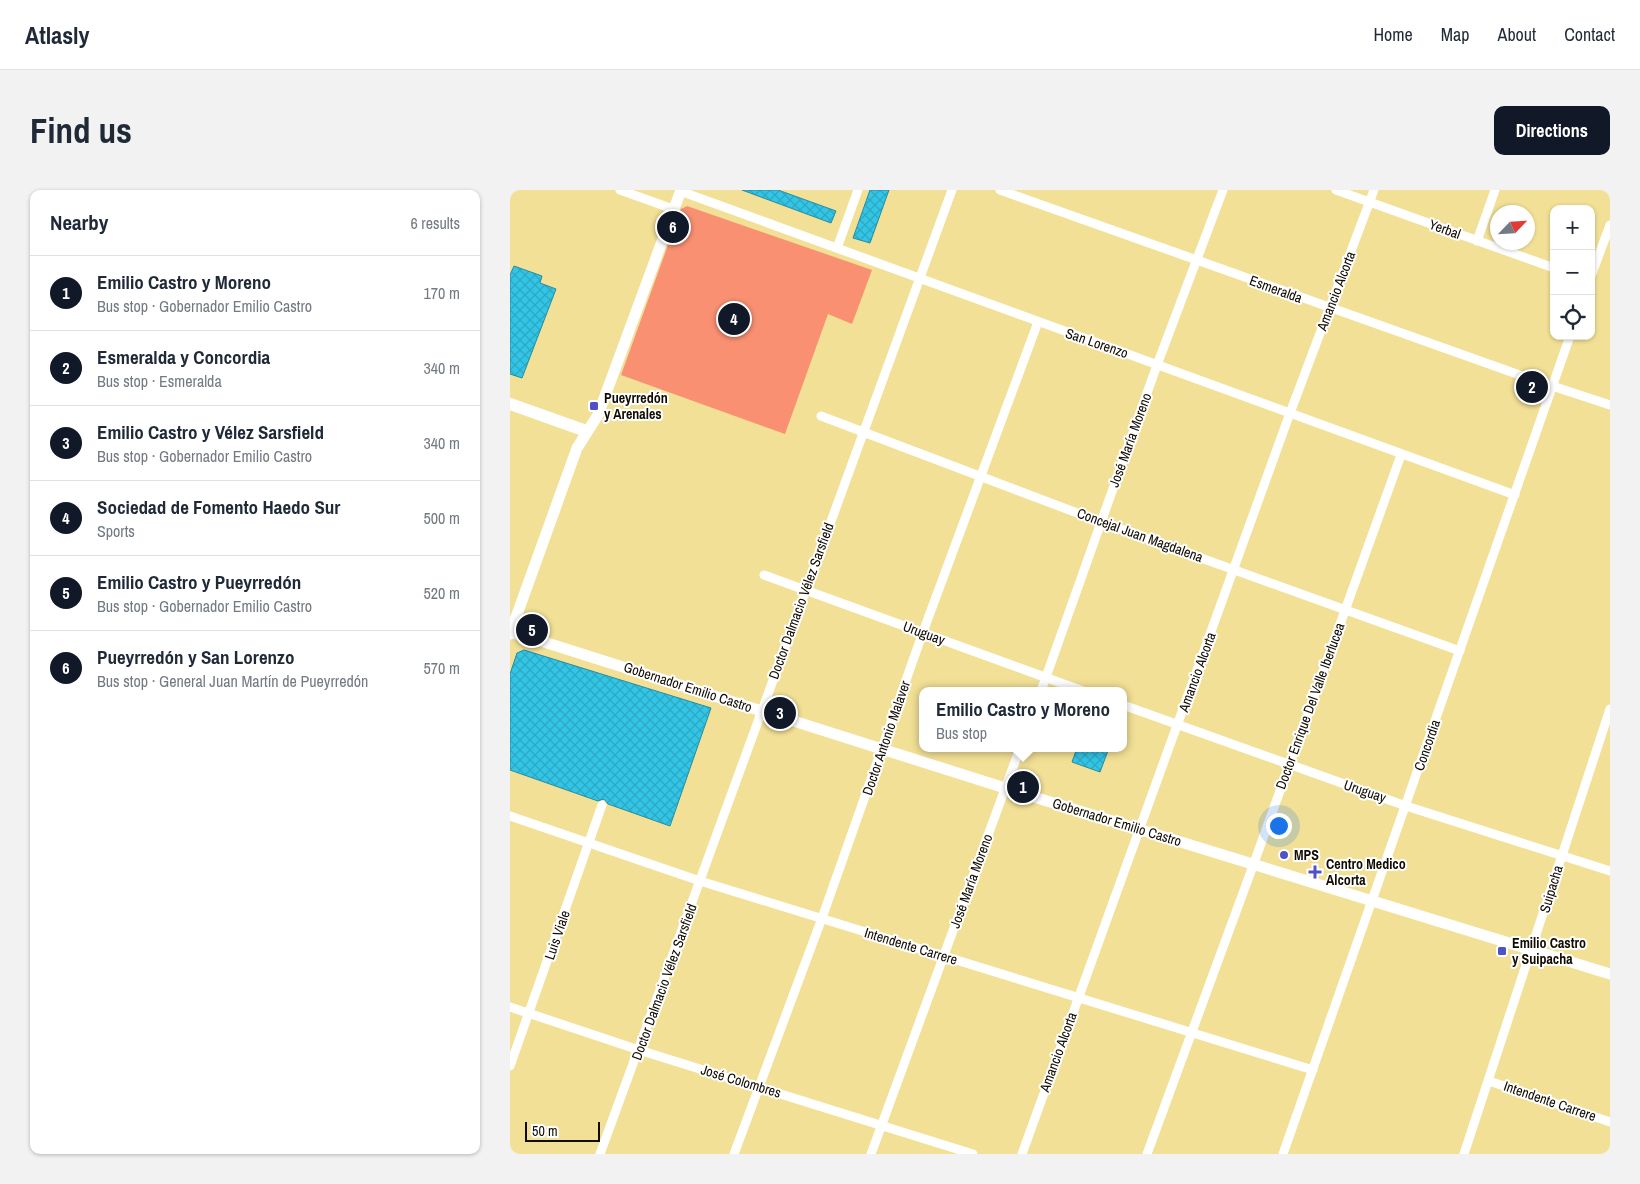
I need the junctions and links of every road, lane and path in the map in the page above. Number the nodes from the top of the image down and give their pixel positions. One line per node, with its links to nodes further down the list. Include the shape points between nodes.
1 (620, 190): 11 (street)
2 (858, 190): 14 (street)
3 (952, 190): 18 (street, Doctor Dalmacio Vélez Sarsfield)
4 (1000, 190): 15 (street, Esmeralda)
5 (1223, 190): 15 (street, José María Moreno)
6 (1336, 190): 10 (street, Yerbal)
7 (1374, 190): 10 (street, Amancio Alcorta)
8 (1495, 190): 13 (street)
9 (680, 191): 11 (street); 14 (street, San Lorenzo)
10 (1370, 202): 13 (street, Yerbal); 19 (street, Amancio Alcorta)
11 (673, 210): 28 (street, via 598,415)
12 (1610, 225): 16 (street)
13 (1477, 241): 17 (street, Yerbal)
14 (837, 248): 18 (street, San Lorenzo)
15 (1198, 260): 19 (street, Esmeralda); 22 (street, José María Moreno)
16 (1595, 265)
17 (1550, 267)
18 (920, 278): 20 (street, San Lorenzo); 29 (street, Doctor Dalmacio Vélez Sarsfield)
19 (1329, 308): 23 (street, Esmeralda); 26 (street, Amancio Alcorta)
20 (1038, 322): 22 (street, San Lorenzo); 31 (street, Doctor Antonio Malaver)
21 (1569, 340): 23 (street, Concordia)
22 (1157, 365): 26 (street, San Lorenzo); 33 (street, José María Moreno)
23 (1552, 386): 25 (street, Esmeralda); 32 (street, Concordia)
24 (510, 404): 28 (main road)
25 (1610, 405)
26 (1290, 413): 30 (street, San Lorenzo); 34 (street, Amancio Alcorta)
27 (821, 416): 29 (street, Concejal Juan Magdalena)
28 (586, 432): 39 (street, via 577,448)
29 (863, 432): 31 (street, Concejal Juan Magdalena); 36 (street, Doctor Dalmacio Vélez Sarsfield)
30 (1401, 455): 32 (street, San Lorenzo); 37 (street, Doctor Enrique Del Valle Iberlucea)
31 (981, 477): 33 (street, Concejal Juan Magdalena); 38 (street, Doctor Antonio Malaver)
32 (1515, 495): 40 (street, Concordia)
33 (1101, 522): 34 (street, Concejal Juan Magdalena); 41 (street, José María Moreno)
34 (1235, 570): 37 (street, Concejal Juan Magdalena); 47 (street, Amancio Alcorta)
35 (764, 575): 36 (street, Uruguay)
36 (805, 590): 38 (street, Uruguay); 46 (street, Doctor Dalmacio Vélez Sarsfield)
37 (1345, 609): 40 (street, Concejal Juan Magdalena); 50 (street, Doctor Enrique Del Valle Iberlucea)
38 (923, 632): 41 (street, Uruguay); 48 (street, Doctor Antonio Malaver)
39 (510, 633): 46 (street, Gobernador Emilio Castro)
40 (1460, 651): 53 (street, Concordia)
41 (1046, 677): 42 (street, José María Moreno); 43 (street, Uruguay)
42 (1042, 687)
43 (1072, 687)
44 (1127, 706): 47 (street, Uruguay)
45 (1610, 709): 57 (street, Suipacha)
46 (761, 710): 48 (street, Gobernador Emilio Castro); 60 (street, Doctor Dalmacio Vélez Sarsfield)
47 (1177, 724): 50 (street, Uruguay); 55 (street, Amancio Alcorta)
48 (883, 750): 51 (street, Gobernador Emilio Castro); 62 (street, Doctor Antonio Malaver)
49 (1018, 752): 51 (street, José María Moreno)
50 (1289, 765): 53 (street, Uruguay); 58 (street, Doctor Enrique Del Valle Iberlucea)
51 (1005, 788): 55 (street, Gobernador Emilio Castro); 64 (street, José María Moreno)
52 (602, 805): 56 (street, Luis Viale)
53 (1406, 806): 57 (street, Uruguay); 61 (street, Concordia)
54 (510, 816): 56 (street, Intendente Carrere)
55 (1141, 829): 58 (street, Gobernador Emilio Castro); 66 (street, Amancio Alcorta)
56 (589, 845): 60 (street, Intendente Carrere); 68 (street, Luis Viale)
57 (1560, 855): 59 (street, Uruguay); 63 (street, Suipacha)
58 (1254, 863): 61 (street, Gobernador Emilio Castro); 69 (street, Doctor Enrique Del Valle Iberlucea)
59 (1610, 871)
60 (700, 881): 62 (street, Intendente Carrere); 70 (street, Doctor Dalmacio Vélez Sarsfield)
61 (1373, 901): 63 (street, Gobernador Emilio Castro); 72 (street, Concordia)
62 (822, 918): 64 (street, Intendente Carrere); 74 (street, Doctor Antonio Malaver)
63 (1532, 949): 65 (street, Gobernador Emilio Castro); 73 (street, Suipacha)
64 (944, 956): 66 (street, Intendente Carrere); 76 (street, José María Moreno)
65 (1610, 974)
66 (1077, 997): 69 (street, Intendente Carrere); 81 (street, Amancio Alcorta)
67 (510, 1007): 68 (street, José Colombres)
68 (529, 1014): 70 (street, José Colombres); 71 (street, Luis Viale)
69 (1191, 1032): 72 (street, Intendente Carrere); 82 (street, Doctor Enrique Del Valle Iberlucea)
70 (639, 1050): 74 (street, José Colombres); 77 (street, Doctor Dalmacio Vélez Sarsfield)
71 (510, 1066)
72 (1312, 1070): 83 (street, Concordia)
73 (1489, 1081): 75 (street, Intendente Carrere); 84 (street, Suipacha)
74 (760, 1086): 76 (street, José Colombres); 78 (street, Doctor Antonio Malaver)
75 (1610, 1122)
76 (881, 1126): 79 (street, José María Moreno); 80 (street, José Colombres)
77 (600, 1154)
78 (734, 1154)
79 (871, 1154)
80 (973, 1154)
81 (1022, 1154)
82 (1147, 1154)
83 (1283, 1154)
84 (1464, 1154)

